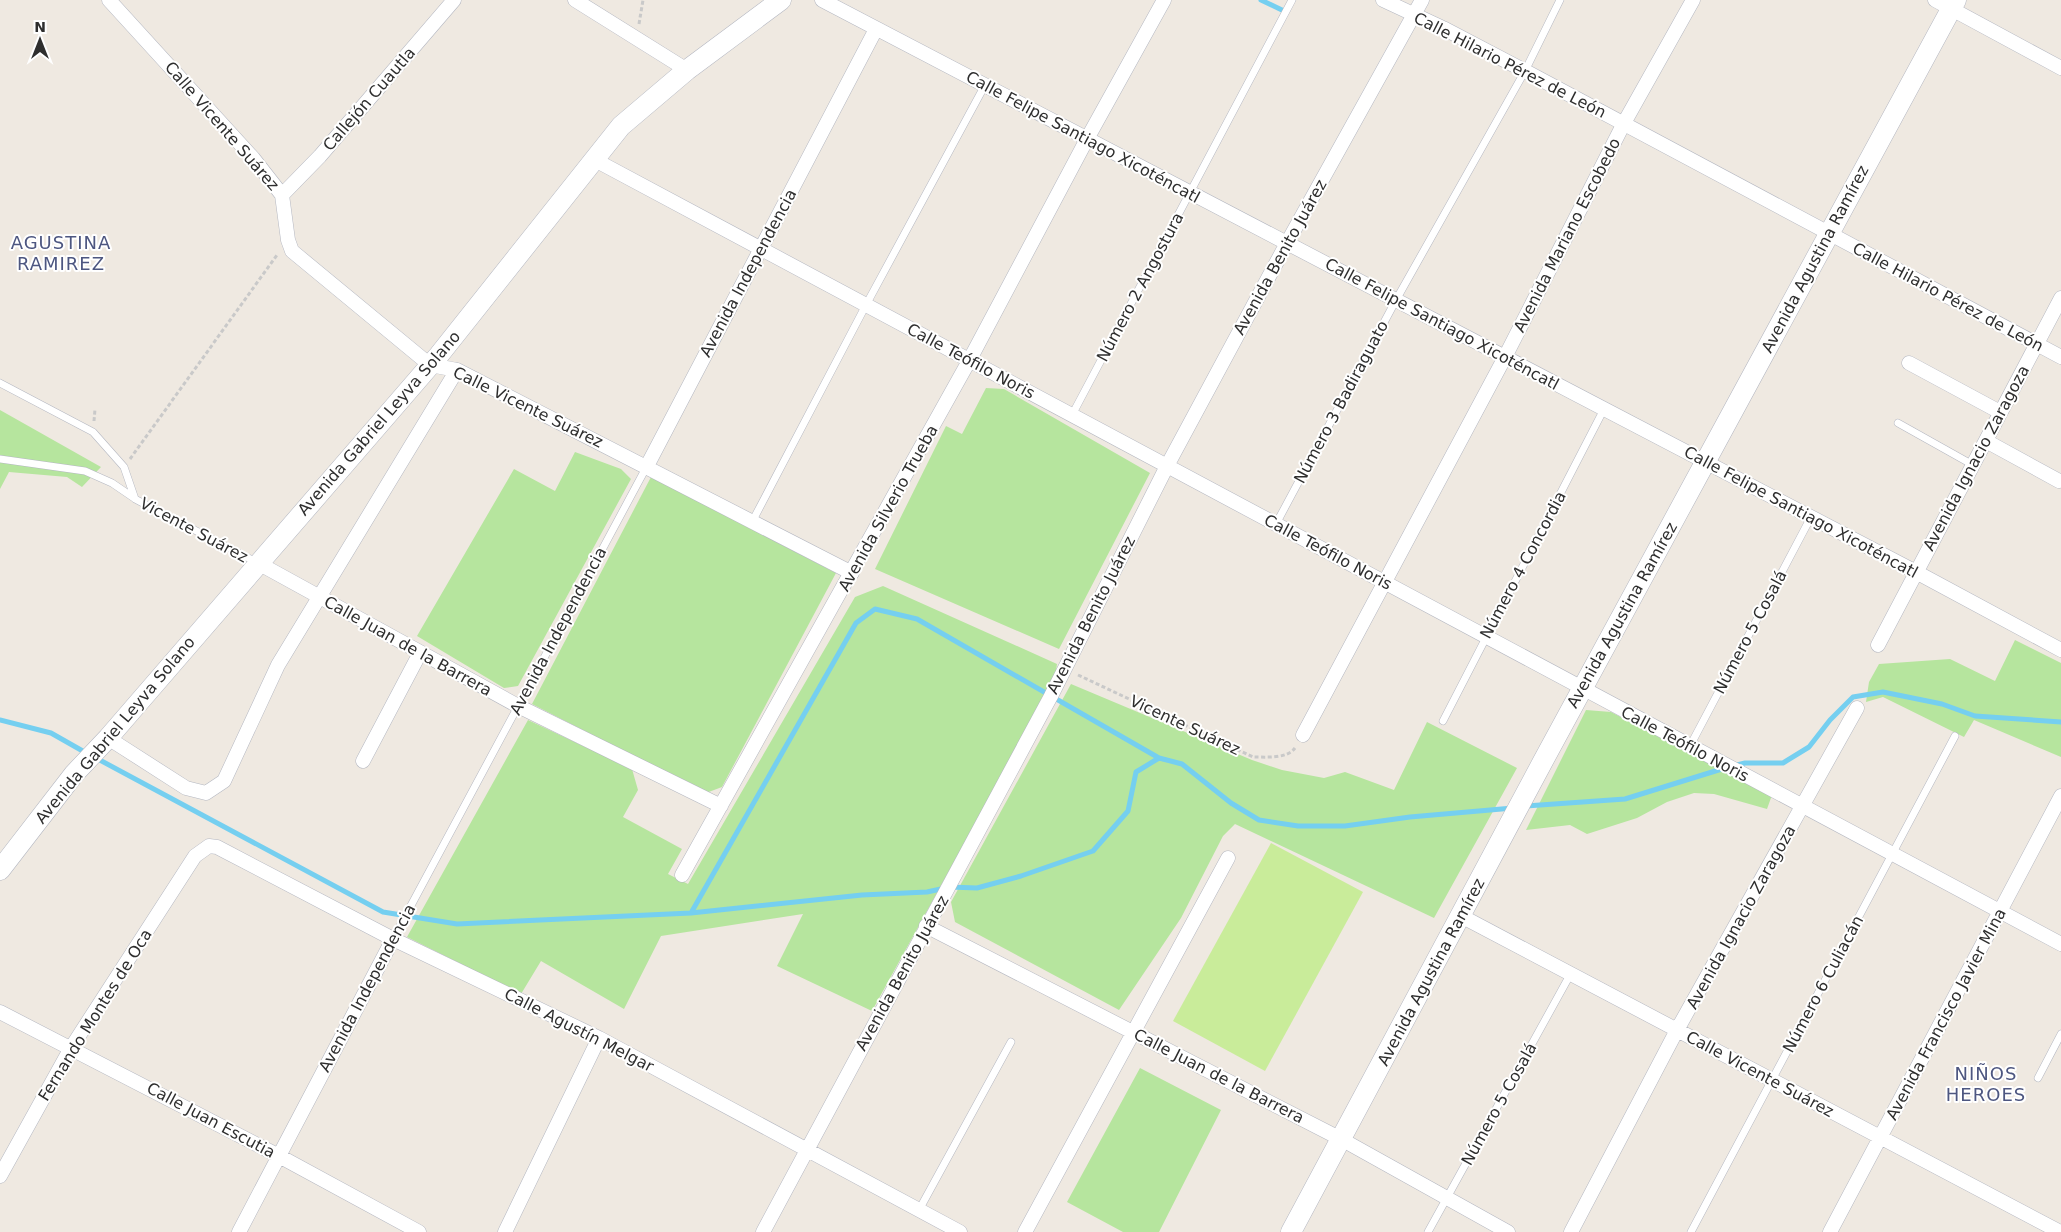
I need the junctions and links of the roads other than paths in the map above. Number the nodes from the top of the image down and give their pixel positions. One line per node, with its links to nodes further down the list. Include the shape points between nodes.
1 (109, 0): 23 (street, Calle Vicente Suárez, via 253,158)
2 (454, 0): 23 (street, Callejón Cuautla, via 320,156)
3 (575, 0): 16 (street)
4 (781, 0): 16 (street, Avenida Gabriel Leyva Solano)
5 (822, 0): 14 (street, Calle Felipe Santiago Xicoténcatl)
6 (1164, 0): 20 (street, Avenida Silverio Trueba)
7 (1292, 0): 22 (lane, Número 2 Angostura)
8 (1383, 0): 13 (street, Calle Hilario Pérez de León)
9 (1422, 0): 13 (street, Avenida Benito Juárez)
10 (1560, 0): 17 (lane, Número 3 Badiraguato)
11 (1693, 0): 19 (street, Avenida Mariano Escobedo)
12 (1947, 3): 15 (street); 24 (street, Avenida Agustina Ramírez)
13 (1414, 16): 17 (street, Calle Hilario Pérez de León); 25 (street, Avenida Benito Juárez)
14 (876, 28): 18 (street, Calle Felipe Santiago Xicoténcatl); 26 (street, Avenida Independencia)
15 (2061, 68)
16 (687, 70): 21 (street, Avenida Gabriel Leyva Solano, via 621,126)
17 (1525, 71): 19 (street, Calle Hilario Pérez de León); 28 (lane, Número 3 Badiraguato)
18 (985, 86): 20 (street, Calle Felipe Santiago Xicoténcatl); 29 (lane)
19 (1624, 124): 24 (street, Calle Hilario Pérez de León); 31 (street, Avenida Mariano Escobedo)
20 (1087, 139): 22 (street, Calle Felipe Santiago Xicoténcatl); 33 (street, Avenida Silverio Trueba)
21 (595, 160): 26 (street, Calle Teófilo Noris); 35 (street, Avenida Gabriel Leyva Solano)
22 (1191, 193): 25 (street, Calle Felipe Santiago Xicoténcatl); 40 (lane, Número 2 Angostura)
23 (282, 195): 35 (street, Calle Vicente Suárez, via 292,251)
24 (1829, 233): 30 (street, Calle Hilario Pérez de León); 44 (street, Avenida Agustina Ramírez)
25 (1287, 243): 28 (street, Calle Felipe Santiago Xicoténcatl); 47 (street, Avenida Benito Juárez)
26 (761, 249): 29 (street, Calle Teófilo Noris); 46 (street, Avenida Independencia)
27 (2061, 298): 30 (street, Avenida Ignacio Zaragoza)
28 (1396, 300): 31 (street, Calle Felipe Santiago Xicoténcatl); 52 (lane, Número 3 Badiraguato)
29 (866, 305): 33 (street, Calle Teófilo Noris); 51 (lane)
30 (2037, 344): 32 (street, Calle Hilario Pérez de León); 39 (street, Avenida Ignacio Zaragoza)
31 (1505, 357): 38 (street, Calle Felipe Santiago Xicoténcatl); 56 (street, Avenida Mariano Escobedo)
32 (2061, 357)
33 (969, 360): 40 (street, Calle Teófilo Noris); 55 (street, Avenida Silverio Trueba)
34 (1909, 363): 39 (street)
35 (430, 365): 36 (street, Calle Vicente Suárez); 53 (street, Avenida Gabriel Leyva Solano)
36 (457, 370): 46 (street, Calle Vicente Suárez); 57 (street)
37 (0, 384): 49 (lane, Vicente Suárez, via 93,432 124,467)
38 (1604, 409): 44 (street, Calle Felipe Santiago Xicoténcatl); 58 (lane, Número 4 Concordia)
39 (2000, 412): 42 (street, Avenida Ignacio Zaragoza)
40 (1072, 415): 47 (street, Calle Teófilo Noris)
41 (1898, 423): 45 (lane)
42 (1986, 441): 45 (street, Avenida Ignacio Zaragoza); 48 (street)
43 (0, 459): 49 (lane, via 84,471 112,483)
44 (1705, 462): 50 (street, Calle Felipe Santiago Xicoténcatl); 62 (street, Avenida Agustina Ramírez)
45 (1973, 465): 54 (street, Avenida Ignacio Zaragoza)
46 (647, 466): 51 (street, Calle Vicente Suárez); 63 (lane, Avenida Independencia)
47 (1167, 466): 52 (street, Calle Teófilo Noris); 81 (street, Avenida Benito Juárez, via 954,878)
48 (2059, 481)
49 (135, 499): 53 (lane, Vicente Suárez)
50 (1811, 517): 54 (street, Calle Felipe Santiago Xicoténcatl); 69 (lane, Número 5 Cosalá)
51 (752, 522): 55 (street, Calle Vicente Suárez)
52 (1276, 524): 56 (street, Calle Teófilo Noris)
53 (258, 563): 57 (street, Calle Juan de la Barrera); 68 (street, Avenida Gabriel Leyva Solano)
54 (1916, 572): 59 (street, Avenida Ignacio Zaragoza); 60 (street, Calle Felipe Santiago Xicoténcatl)
55 (852, 573): 72 (street, Avenida Silverio Trueba)
56 (1384, 582): 58 (street, Calle Teófilo Noris); 66 (street, Avenida Mariano Escobedo)
57 (317, 597): 61 (street, Calle Juan de la Barrera); 68 (street, via 278,665 224,780 206,792 186,788)
58 (1485, 636): 62 (street, Calle Teófilo Noris); 65 (lane, Número 4 Concordia)
59 (1878, 645)
60 (2061, 650)
61 (420, 653): 63 (street, Calle Juan de la Barrera); 70 (street)
62 (1582, 689): 69 (street, Calle Teófilo Noris); 80 (street, Avenida Agustina Ramírez)
63 (518, 706): 72 (street, Calle Juan de la Barrera); 82 (lane, Avenida Independencia)
64 (1856, 708): 73 (street, Avenida Ignacio Zaragoza)
65 (1442, 721)
66 (1303, 735)
67 (1955, 736): 74 (lane, Número 6 Culiacán)
68 (103, 742): 77 (street, Avenida Gabriel Leyva Solano, via 74,774)
69 (1690, 747): 73 (street, Calle Teófilo Noris)
70 (363, 760)
71 (2061, 796): 79 (street, Avenida Francisco Javier Mina)
72 (721, 806): 78 (street, Avenida Silverio Trueba)
73 (1803, 807): 74 (street, Calle Teófilo Noris); 86 (street, Avenida Ignacio Zaragoza)
74 (1892, 854): 79 (street, Calle Teófilo Noris); 93 (lane, Número 6 Culiacán)
75 (195, 856): 82 (street, Calle Agustín Melgar, via 209,846 217,847); 91 (street, Fernando Montes de Oca)
76 (1228, 858): 87 (street)
77 (0, 870)
78 (682, 875)
79 (2000, 912): 83 (street, Calle Teófilo Noris); 94 (street, Avenida Francisco Javier Mina)
80 (1461, 916): 84 (street, Calle Vicente Suárez); 95 (street, Avenida Agustina Ramírez)
81 (926, 926): 87 (street, Calle Juan de la Barrera); 96 (street, Avenida Benito Juárez)
82 (393, 939): 89 (street, Calle Agustín Melgar); 97 (street, Avenida Independencia)
83 (2061, 944)
84 (1570, 975): 86 (street, Calle Vicente Suárez); 99 (lane, Número 5 Cosalá)
85 (0, 1012): 91 (street, Calle Juan Escutia)
86 (1677, 1030): 93 (street, Calle Vicente Suárez); 110 (street, Avenida Ignacio Zaragoza)
87 (1133, 1032): 95 (street, Calle Juan de la Barrera); 106 (street)
88 (2061, 1034): 92 (lane)
89 (599, 1038): 96 (street, Calle Agustín Melgar); 103 (street)
90 (1011, 1042): 100 (lane)
91 (71, 1048): 97 (street, Calle Juan Escutia); 98 (street, Fernando Montes de Oca)
92 (2038, 1078)
93 (1772, 1080): 94 (street, Calle Vicente Suárez); 111 (lane, Número 6 Culiacán)
94 (1880, 1137): 112 (street, Avenida Francisco Javier Mina); 113 (street, Calle Vicente Suárez)
95 (1341, 1139): 99 (street, Calle Juan de la Barrera); 107 (street, Avenida Agustina Ramírez)
96 (807, 1150): 100 (street, Calle Agustín Melgar); 104 (street, Avenida Benito Juárez)
97 (279, 1156): 101 (street, Avenida Independencia); 102 (street, Calle Juan Escutia)
98 (0, 1176)
99 (1447, 1199): 108 (lane, Número 5 Cosalá); 109 (street, Calle Juan de la Barrera)
100 (919, 1210): 105 (street, Calle Agustín Melgar)
101 (239, 1232)
102 (419, 1232)
103 (505, 1232)
104 (763, 1232)
105 (960, 1232)
106 (1025, 1232)
107 (1291, 1232)
108 (1428, 1232)
109 (1508, 1232)
110 (1571, 1232)
111 (1691, 1232)
112 (1830, 1232)
113 (2060, 1232)

